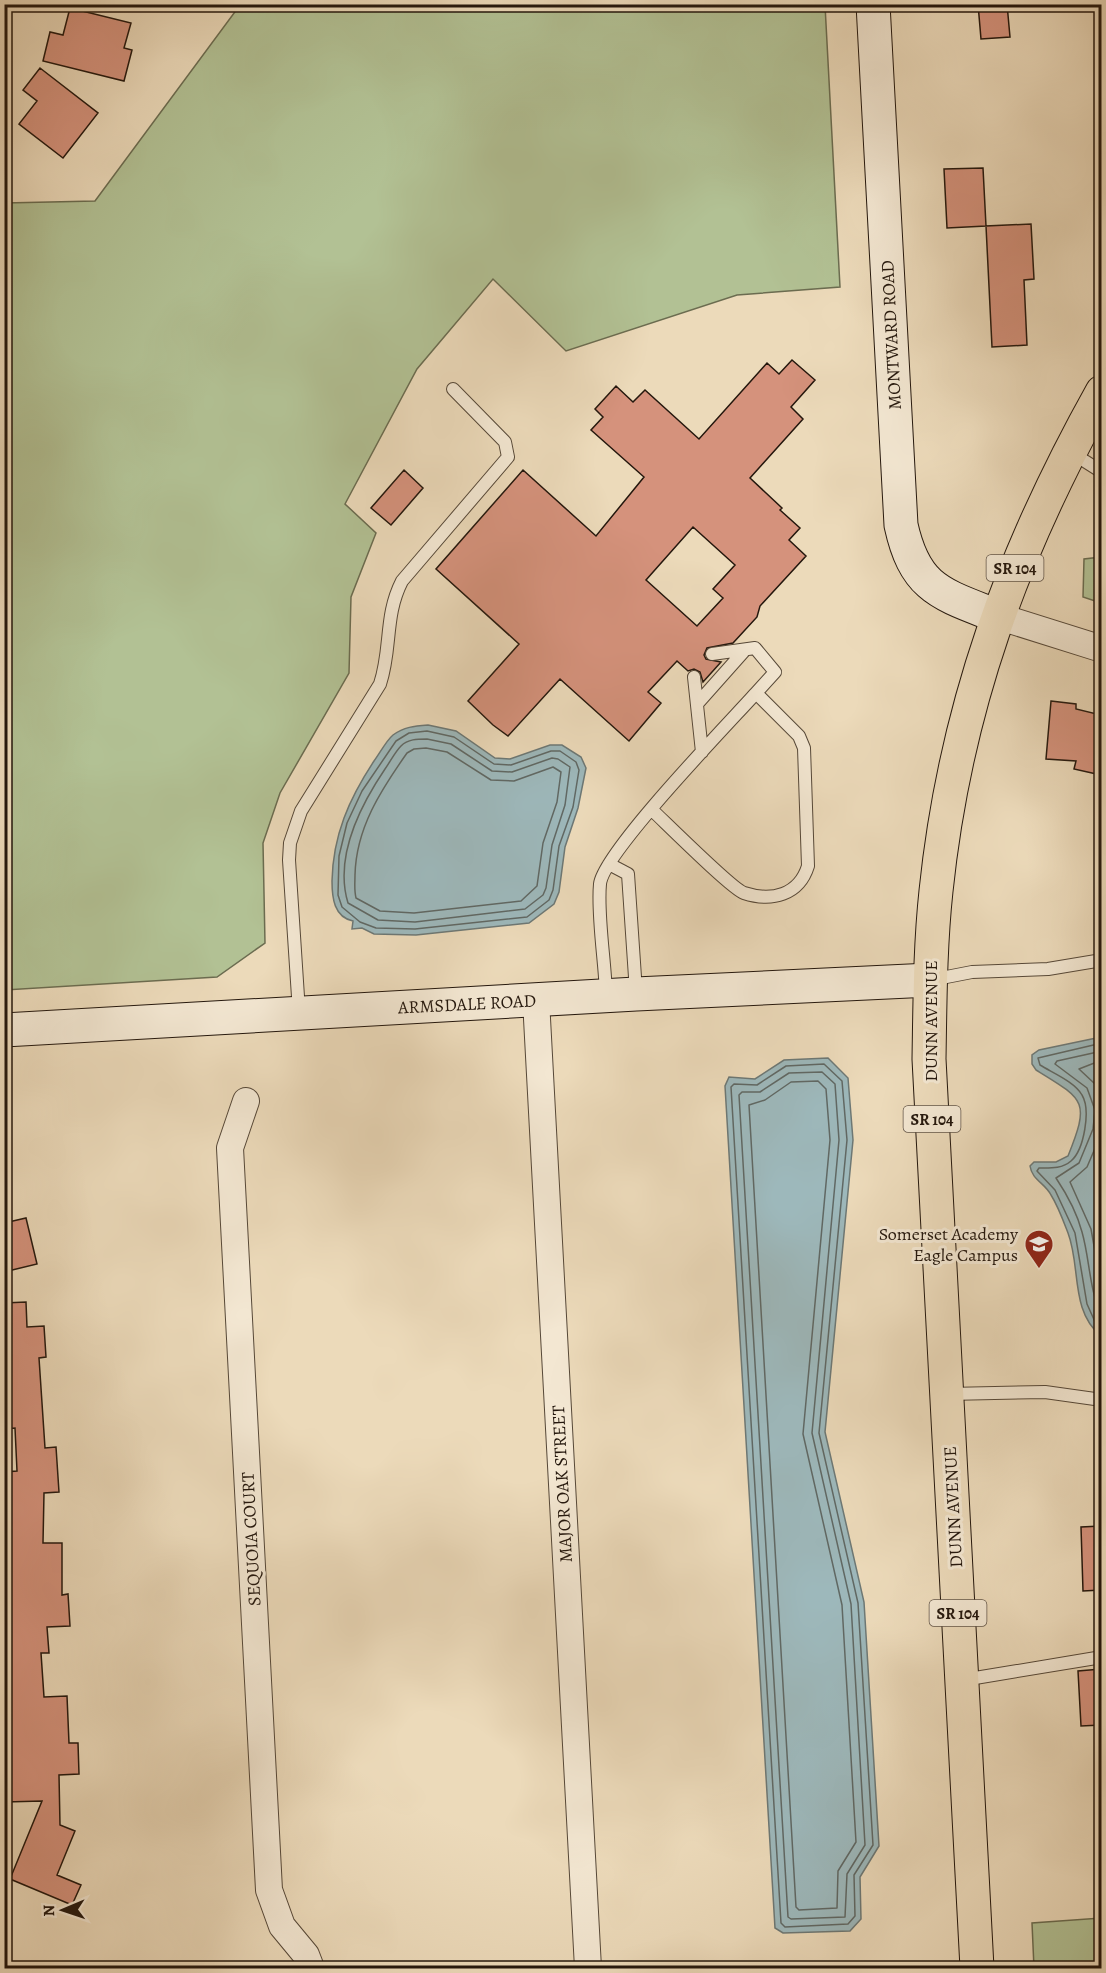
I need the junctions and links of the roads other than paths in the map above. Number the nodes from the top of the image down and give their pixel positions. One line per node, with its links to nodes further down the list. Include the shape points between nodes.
1 (873, 4): 6 (street, MONTWARD ROAD, via 901,525 914,565 928,582 947,598)
2 (453, 389): 20 (lane, via 506,442 508,457 402,581 389,616 380,684 294,827 289,860)
3 (1101, 392): 4 (main road, DUNN AVENUE / SR 104)
4 (1069, 451): 5 (lane); 6 (main road, DUNN AVENUE / SR 104, via 1024,545)
5 (1101, 472)
6 (997, 616): 7 (street); 17 (main road, DUNN AVENUE / SR 104, via 967,717 949,800 936,892)
7 (1101, 649)
8 (745, 650): 9 (lane); 11 (lane, via 755,648 775,672); 12 (lane)
9 (712, 654)
10 (694, 677): 12 (lane)
11 (756, 693): 13 (lane); 14 (lane, via 799,736 804,748 808,866 803,882 789,893 743,893)
12 (697, 704): 13 (lane)
13 (702, 752): 14 (lane)
14 (651, 809): 15 (lane)
15 (609, 864): 18 (lane, via 600,882); 18 (lane, via 628,874)
16 (1101, 960): 17 (lane, via 1048,969 972,972)
17 (930, 980): 18 (street, ARMSDALE ROAD); 23 (main road, DUNN AVENUE / SR 104, via 929,1059)
18 (621, 994): 19 (street, ARMSDALE ROAD)
19 (536, 1000): 20 (street, ARMSDALE ROAD); 28 (street, MAJOR OAK STREET)
20 (299, 1013): 21 (street, ARMSDALE ROAD)
21 (4, 1030)
22 (246, 1101): 27 (street, SEQUOIA COURT, via 230,1148 269,1890 282,1926 306,1955)
23 (946, 1394): 24 (lane, via 1046,1392); 26 (main road, DUNN AVENUE / SR 104)
24 (1101, 1400)
25 (1101, 1657): 26 (lane)
26 (962, 1680): 29 (main road, DUNN AVENUE / SR 104)
27 (311, 1968)
28 (588, 1968)
29 (977, 1968)

